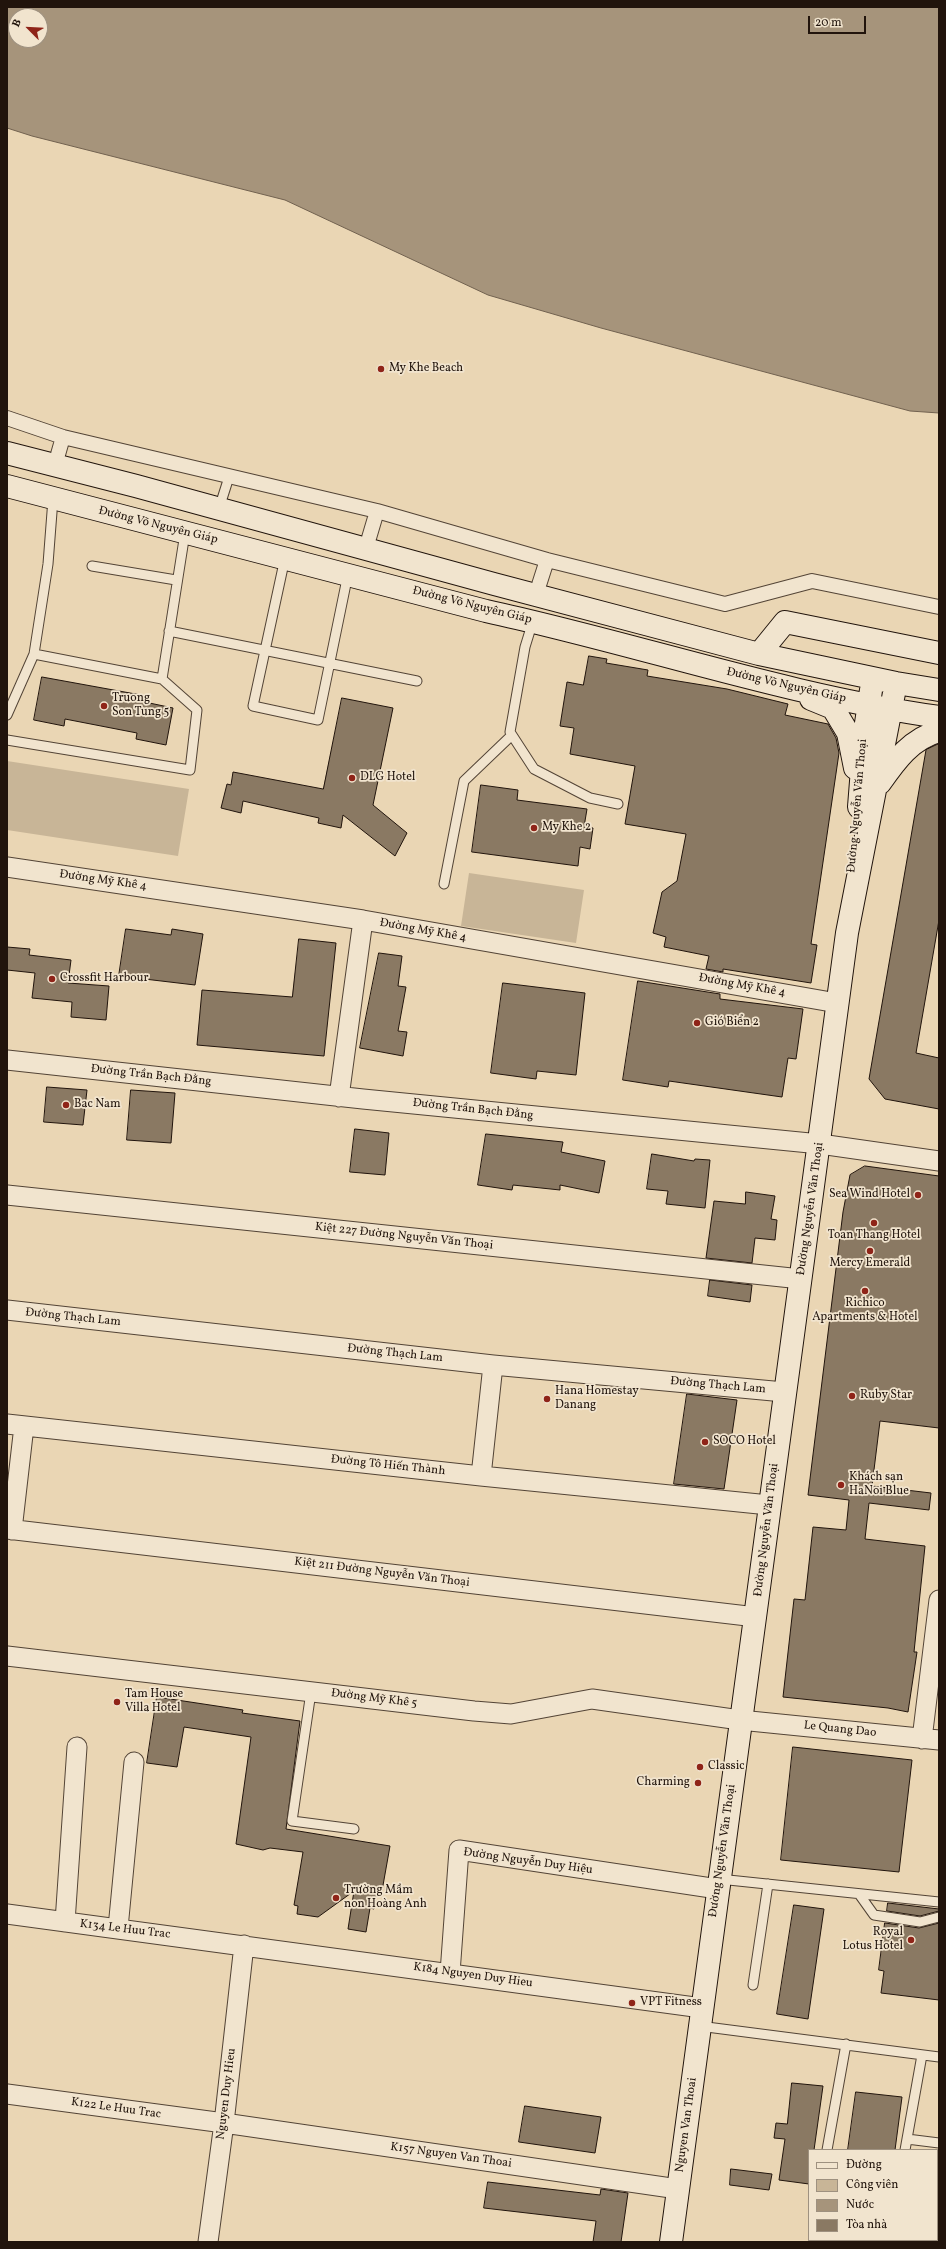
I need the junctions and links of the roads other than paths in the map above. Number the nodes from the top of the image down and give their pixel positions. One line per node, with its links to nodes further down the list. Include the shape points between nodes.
1 (7, 418): 2 (street)
2 (62, 436): 4 (street); 5 (street)
3 (7, 453): 24 (main road)
4 (57, 458)
5 (229, 477): 8 (lane); 9 (street)
6 (7, 486): 7 (main road, Đường Võ Nguyên Giáp)
7 (53, 499): 10 (main road, Đường Võ Nguyên Giáp); 23 (lane, via 48,564)
8 (222, 499)
9 (377, 511): 11 (street); 13 (street)
10 (185, 533): 12 (main road, Đường Võ Nguyên Giáp); 16 (lane)
11 (370, 538)
12 (285, 558): 15 (main road, Đường Võ Nguyên Giáp); 21 (lane)
13 (547, 560): 17 (street); 18 (street, via 725,604 812,581)
14 (92, 566): 16 (lane)
15 (348, 574): 19 (main road, Đường Võ Nguyên Giáp, via 486,611); 25 (lane)
16 (176, 580): 20 (lane)
17 (539, 585)
18 (939, 607)
19 (534, 621): 30 (main road, Đường Võ Nguyên Giáp); 36 (lane, via 525,647 510,732)
20 (169, 631): 21 (lane); 27 (lane)
21 (264, 651): 25 (lane); 25 (lane, via 253,706 318,720)
22 (939, 653): 24 (main road, via 785,622)
23 (34, 654): 27 (lane); 33 (lane)
24 (759, 654): 26 (main road)
25 (328, 663): 28 (lane)
26 (873, 678): 29 (main road); 32 (main road, Đường Nguyễn Văn Thoại)
27 (162, 679): 37 (lane, via 198,710 190,770)
28 (417, 681)
29 (896, 683): 31 (main road); 32 (main road, Đường Nguyễn Văn Thoại)
30 (777, 686): 32 (main road, Đường Võ Nguyên Giáp); 38 (main road, via 832,708 848,734)
31 (939, 690)
32 (879, 707): 34 (main road, Đường Võ Nguyên Giáp); 38 (main road, Đường Nguyễn Văn Thoại)
33 (7, 715)
34 (939, 717)
35 (939, 731): 38 (main road, via 930,733 899,755)
36 (512, 735): 39 (lane, via 534,769 590,798); 41 (lane, via 464,781)
37 (7, 740)
38 (867, 791): 43 (main road, Đường Nguyễn Văn Thoại)
39 (618, 804)
40 (7, 867): 42 (street, Đường Mỹ Khê 4)
41 (444, 884)
42 (363, 920): 43 (street, Đường Mỹ Khê 4); 45 (street)
43 (838, 1003): 46 (main road, Đường Nguyễn Văn Thoại, via 823,1104)
44 (7, 1060): 45 (street, Đường Trần Bạch Đằng)
45 (339, 1097): 46 (street, Đường Trần Bạch Đằng)
46 (820, 1144): 47 (street, Đường Trần Bạch Đằng); 49 (main road, Đường Nguyễn Văn Thoại)
47 (939, 1161)
48 (7, 1195): 49 (street, Kiệt 227 Đường Nguyễn Văn Thoại)
49 (801, 1279): 52 (main road, Đường Nguyễn Văn Thoại)
50 (7, 1310): 51 (street, Đường Thạch Lam)
51 (493, 1365): 52 (street, Đường Thạch Lam); 54 (street)
52 (784, 1392): 55 (main road, Đường Nguyễn Văn Thoại)
53 (15, 1425): 54 (street, Đường Tô Hiến Thành); 56 (street)
54 (481, 1476): 55 (street, Đường Tô Hiến Thành)
55 (769, 1504): 58 (main road, Đường Nguyễn Văn Thoại)
56 (9, 1529): 58 (street, Kiệt 211 Đường Nguyễn Văn Thoại)
57 (939, 1600): 62 (street)
58 (756, 1617): 61 (main road, Đường Nguyễn Văn Thoại)
59 (7, 1656): 60 (street, Đường Mỹ Khê 5)
60 (311, 1692): 61 (street, Đường Mỹ Khê 5, via 511,1714 592,1699); 65 (lane, via 292,1821)
61 (740, 1720): 62 (street, Le Quang Dao); 66 (main road, Đường Nguyễn Văn Thoại)
62 (930, 1739)
63 (77, 1747): 72 (street)
64 (134, 1762): 73 (street)
65 (354, 1829)
66 (719, 1884): 67 (lane); 75 (street, Đường Nguyễn Duy Hiệu, via 459,1850); 77 (main road, Đường Nguyễn Văn Thoại)
67 (768, 1884): 68 (lane); 76 (lane)
68 (859, 1894): 69 (lane); 71 (lane, via 874,1915 920,1922)
69 (939, 1902)
70 (7, 1914): 72 (street, K134 Le Huu Trac)
71 (939, 1917)
72 (65, 1922): 73 (street, K134 Le Huu Trac)
73 (118, 1928): 74 (street, K134 Le Huu Trac)
74 (244, 1945): 75 (street, K184 Nguyen Duy Hieu); 82 (street, Nguyen Duy Hieu)
75 (450, 1973): 77 (street, K184 Nguyen Duy Hieu)
76 (754, 1985)
77 (701, 2017): 78 (lane); 87 (main road, Nguyen Van Thoai)
78 (846, 2044): 79 (lane); 85 (lane)
79 (922, 2055): 80 (lane); 83 (lane)
80 (939, 2057)
81 (7, 2094): 82 (street, K122 Le Huu Trac)
82 (224, 2123): 87 (street, K157 Nguyen Van Thoai); 88 (street, Nguyen Duy Hieu)
83 (907, 2138): 84 (lane); 86 (lane)
84 (939, 2143)
85 (827, 2149)
86 (905, 2149)
87 (678, 2189): 89 (main road, Nguyen Van Thoai)
88 (208, 2242)
89 (671, 2242)

